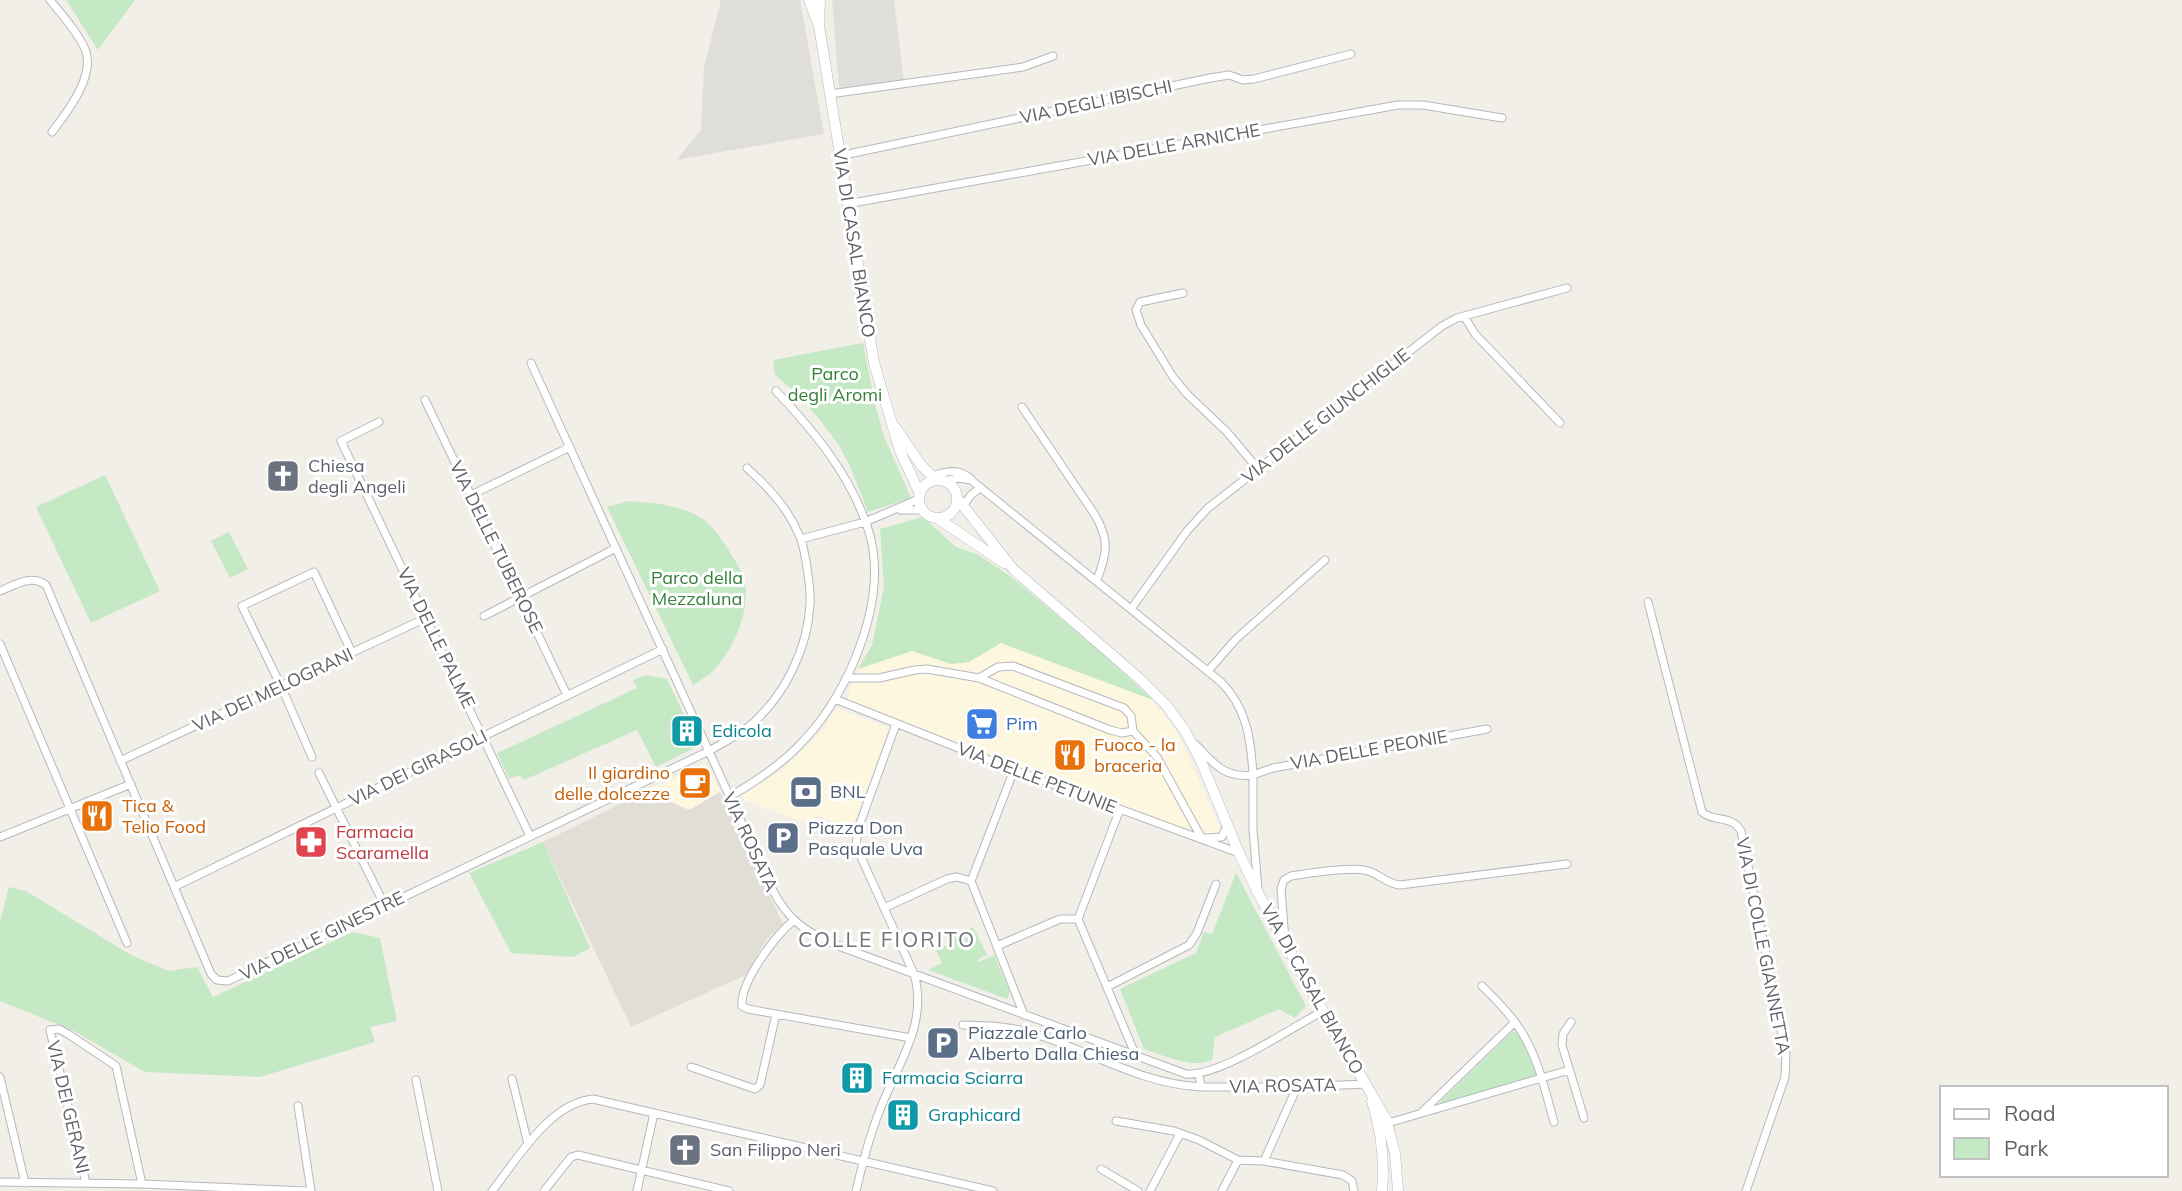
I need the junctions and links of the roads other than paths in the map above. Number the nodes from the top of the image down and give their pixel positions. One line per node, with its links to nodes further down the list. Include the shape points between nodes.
1 (50, 0): 9 (street, via 86,51 85,80)
2 (810, 0): 4 (main road, VIA DI CASAL BIANCO)
3 (820, 0): 4 (main road, VIA DI CASAL BIANCO)
4 (819, 26): 7 (main road, VIA DI CASAL BIANCO)
5 (1351, 54): 10 (street, VIA DEGLI IBISCHI, via 1254,79 1210,78)
6 (1053, 56): 7 (street, via 1023,67)
7 (830, 94): 10 (main road, VIA DI CASAL BIANCO)
8 (1502, 118): 11 (street, VIA DELLE ARNICHE, via 1398,105)
9 (52, 132)
10 (839, 156): 11 (main road, VIA DI CASAL BIANCO)
11 (847, 204): 19 (main road, VIA DI CASAL BIANCO, via 874,363)
12 (1567, 288): 14 (street, VIA DELLE GIUNCHIGLIE)
13 (1183, 293): 24 (street, via 1140,302 1136,310 1139,322 1176,382)
14 (1464, 316): 21 (street, via 1475,334); 24 (street, VIA DELLE GIUNCHIGLIE, via 1442,326)
15 (531, 363): 22 (street, VIA ROSATA)
16 (776, 391): 34 (street, via 833,458)
17 (425, 400): 28 (street, VIA DELLE TUBEROSE)
18 (1022, 407): 39 (street, via 1102,529 1106,551)
19 (891, 420): 25 (main road, via 921,465); 29 (main road, VIA DI CASAL BIANCO)
20 (379, 422): 45 (street, VIA DELLE PALME, via 341,441)
21 (1560, 423)
22 (570, 447): 28 (street); 36 (street, VIA ROSATA)
23 (747, 468): 35 (street, VIA DELLE GINESTRE, via 779,501)
24 (1258, 469): 43 (street, VIA DELLE GIUNCHIGLIE, via 1199,517)
25 (938, 479): 26 (street); 26 (street, via 955,470); 29 (main road, via 924,486); 30 (main road, via 954,488)
26 (971, 480): 27 (street, VIA DI CASAL BIANCO)
27 (980, 488): 30 (street); 39 (street, VIA DI CASAL BIANCO)
28 (471, 495): 41 (street, VIA DELLE TUBEROSE)
29 (920, 497): 31 (street); 32 (main road)
30 (960, 502): 33 (main road); 38 (main road, VIA DI CASAL BIANCO)
31 (897, 510): 32 (street); 34 (street)
32 (923, 510): 33 (main road)
33 (937, 518): 38 (main road)
34 (865, 522): 35 (street); 50 (street, via 873,585 863,636)
35 (801, 539): 60 (street, VIA DELLE GINESTRE, via 810,603 796,661 762,714)
36 (617, 548): 41 (street); 47 (street, VIA ROSATA)
37 (1325, 560): 49 (street, via 1236,639)
38 (1013, 569): 59 (main road, VIA DI CASAL BIANCO, via 1141,680 1167,706)
39 (1097, 580): 43 (street, VIA DI CASAL BIANCO)
40 (0, 591): 62 (street, VIA DELLE GINESTRE, via 28,580 39,580 47,587)
41 (520, 597): 44 (street); 53 (street, VIA DELLE TUBEROSE)
42 (1648, 602): 143 (street, VIA DI COLLE GIANNETTA, via 1702,812 1731,820 1741,831 1786,1054 1785,1076)
43 (1131, 610): 49 (street, VIA DI CASAL BIANCO)
44 (484, 616)
45 (426, 618): 48 (street, VIA DEI MELOGRANI); 58 (street, VIA DELLE PALME)
46 (0, 644): 68 (street)
47 (663, 649): 53 (street, VIA DEI GIRASOLI); 60 (street, VIA ROSATA)
48 (352, 653): 52 (street, VIA DEI MELOGRANI); 52 (street, via 314,572 243,606)
49 (1208, 671): 65 (street, VIA DI CASAL BIANCO, via 1242,712)
50 (846, 678): 51 (street, via 928,669); 54 (street)
51 (979, 678): 57 (street, via 1110,730); 57 (street, via 1003,666 1019,667 1120,706 1131,716)
52 (281, 686): 61 (street); 62 (street, VIA DEI MELOGRANI)
53 (567, 695): 58 (street, VIA DEI GIRASOLI)
54 (835, 699): 55 (street, VIA DELLE PETUNIE); 67 (street, via 796,748)
55 (896, 724): 63 (street, VIA DELLE PETUNIE); 82 (street, via 856,842)
56 (1486, 729): 65 (street, VIA DELLE PEONIE)
57 (1133, 731): 74 (street, via 1157,757)
58 (483, 736): 69 (street, VIA DEI GIRASOLI); 72 (street, VIA DELLE PALME)
59 (1191, 741): 65 (street, VIA DI CASAL BIANCO, via 1224,772); 71 (main road, VIA DI CASAL BIANCO)
60 (709, 751): 67 (street, VIA ROSATA); 72 (street, VIA DELLE GINESTRE)
61 (312, 757)
62 (120, 761): 66 (street, VIA DELLE GINESTRE)
63 (1014, 770): 70 (street, VIA DELLE PETUNIE); 77 (street)
64 (319, 773): 69 (street)
65 (1253, 775): 80 (street, VIA DI CASAL BIANCO)
66 (131, 784): 68 (street); 79 (street, VIA DELLE GINESTRE)
67 (729, 797): 84 (street, VIA ROSATA, via 780,906)
68 (69, 808): 73 (street); 85 (street)
69 (335, 808): 79 (street, VIA DEI GIRASOLI); 81 (street)
70 (1120, 809): 74 (street, VIA DELLE PETUNIE); 83 (street)
71 (1227, 822): 74 (street, via 1222,837); 75 (main road, VIA DI CASAL BIANCO)
72 (530, 836): 81 (street, VIA DELLE GINESTRE)
73 (0, 837)
74 (1201, 838): 75 (street, VIA DELLE PETUNIE)
75 (1239, 853): 80 (main road, VIA DI CASAL BIANCO)
76 (1567, 864): 86 (street, via 1400,885 1362,870 1292,876 1284,880 1281,889)
77 (971, 881): 82 (street, via 947,878); 87 (street)
78 (1216, 884): 90 (street, via 1189,945)
79 (174, 887): 81 (street, VIA DELLE GINESTRE, via 211,974 220,981)
80 (1258, 893): 86 (main road, VIA DI CASAL BIANCO)
81 (385, 906)
82 (884, 908): 88 (street)
83 (1078, 919): 87 (street, via 1060,919); 90 (street)
84 (793, 921): 88 (street, VIA ROSATA, via 824,940); 92 (street, via 774,940 748,982 742,1001 746,1008)
85 (127, 943)
86 (1286, 944): 91 (main road, VIA DI CASAL BIANCO)
87 (997, 946): 93 (street)
88 (914, 974): 93 (street, VIA ROSATA); 97 (street, via 919,1005)
89 (1482, 986): 94 (street)
90 (1107, 987): 98 (street)
91 (1322, 1011): 101 (street, VIA ROSATA); 106 (main road, VIA DI CASAL BIANCO)
92 (775, 1014): 97 (street); 99 (street, via 760,1085 755,1089)
93 (1024, 1015): 98 (street, VIA ROSATA)
94 (1515, 1022): 103 (street); 111 (street)
95 (1571, 1022): 100 (street, via 1562,1041)
96 (963, 1025): 107 (street, VIA ROSATA, via 1022,1030 1138,1074)
97 (911, 1038): 119 (street)
98 (1136, 1056): 101 (street, VIA ROSATA)
99 (691, 1067)
100 (1569, 1070): 103 (street); 112 (street)
101 (1199, 1075): 107 (street)
102 (0, 1077): 125 (street)
103 (1542, 1078): 111 (street); 114 (street)
104 (512, 1079): 117 (street)
105 (416, 1080): 129 (street)
106 (1365, 1084): 108 (street, VIA ROSATA); 115 (main road, VIA DI CASAL BIANCO); 140 (main road, VIA DI CASAL BIANCO, via 1381,1135)
107 (1201, 1087): 108 (street, VIA ROSATA)
108 (1297, 1087): 120 (street)
109 (298, 1106): 128 (street)
110 (654, 1113): 117 (street, via 586,1100 550,1121); 119 (street); 122 (street)
111 (1420, 1114): 115 (street)
112 (1584, 1118)
113 (1116, 1121): 116 (street)
114 (1554, 1122)
115 (1388, 1123): 123 (main road, VIA DI CASAL BIANCO)
116 (1180, 1133): 118 (street); 137 (street)
117 (528, 1144): 130 (street)
118 (1238, 1160): 120 (street); 138 (street)
119 (863, 1161): 134 (street); 135 (street)
120 (1264, 1161): 139 (street, via 1343,1175 1352,1181)
121 (1101, 1169): 136 (street)
122 (642, 1170): 131 (street, via 574,1155); 132 (street); 133 (street)
123 (1397, 1176): 141 (main road, VIA DI CASAL BIANCO); 142 (street)
124 (0, 1182): 125 (street)
125 (25, 1183): 126 (street)
126 (86, 1183): 127 (street); 127 (street, VIA DEI GERANI, via 50,1030 59,1029 116,1066)
127 (142, 1184): 128 (street)
128 (309, 1191)
129 (438, 1191)
130 (492, 1191)
131 (544, 1191)
132 (637, 1191)
133 (729, 1191)
134 (856, 1191)
135 (993, 1191)
136 (1138, 1191)
137 (1150, 1191)
138 (1222, 1191)
139 (1354, 1191)
140 (1382, 1191)
141 (1398, 1191)
142 (1403, 1191)
143 (1746, 1191)

